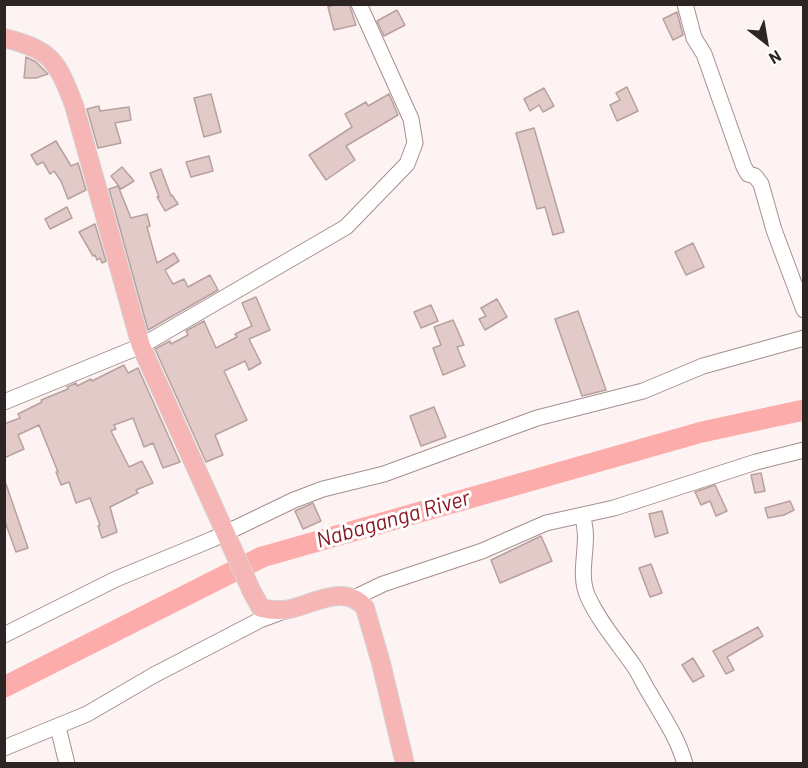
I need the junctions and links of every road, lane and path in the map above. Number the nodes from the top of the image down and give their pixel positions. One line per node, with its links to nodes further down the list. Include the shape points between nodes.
1 (359, 4): 6 (street, via 411,119 415,143 407,164 346,226)
2 (685, 4): 4 (street, via 694,38 704,54 744,167 761,184)
3 (4, 38): 6 (main road, via 46,53 61,71)
4 (804, 309)
5 (804, 338): 10 (street, via 704,366 643,391 537,418 384,474 323,489 294,500)
6 (141, 346): 7 (street); 10 (main road)
7 (4, 402)
8 (804, 450): 9 (street)
9 (582, 516): 11 (street, via 546,523); 18 (street, via 586,528 583,560 587,596 664,716)
10 (229, 539): 12 (main road, via 261,608); 13 (street, via 116,579)
11 (354, 598): 12 (main road, via 332,597); 17 (main road, via 365,608)
12 (287, 610): 14 (street, via 260,620)
13 (4, 635)
14 (58, 727): 15 (street); 16 (street)
15 (4, 748)
16 (67, 764)
17 (405, 764)
18 (685, 764)

